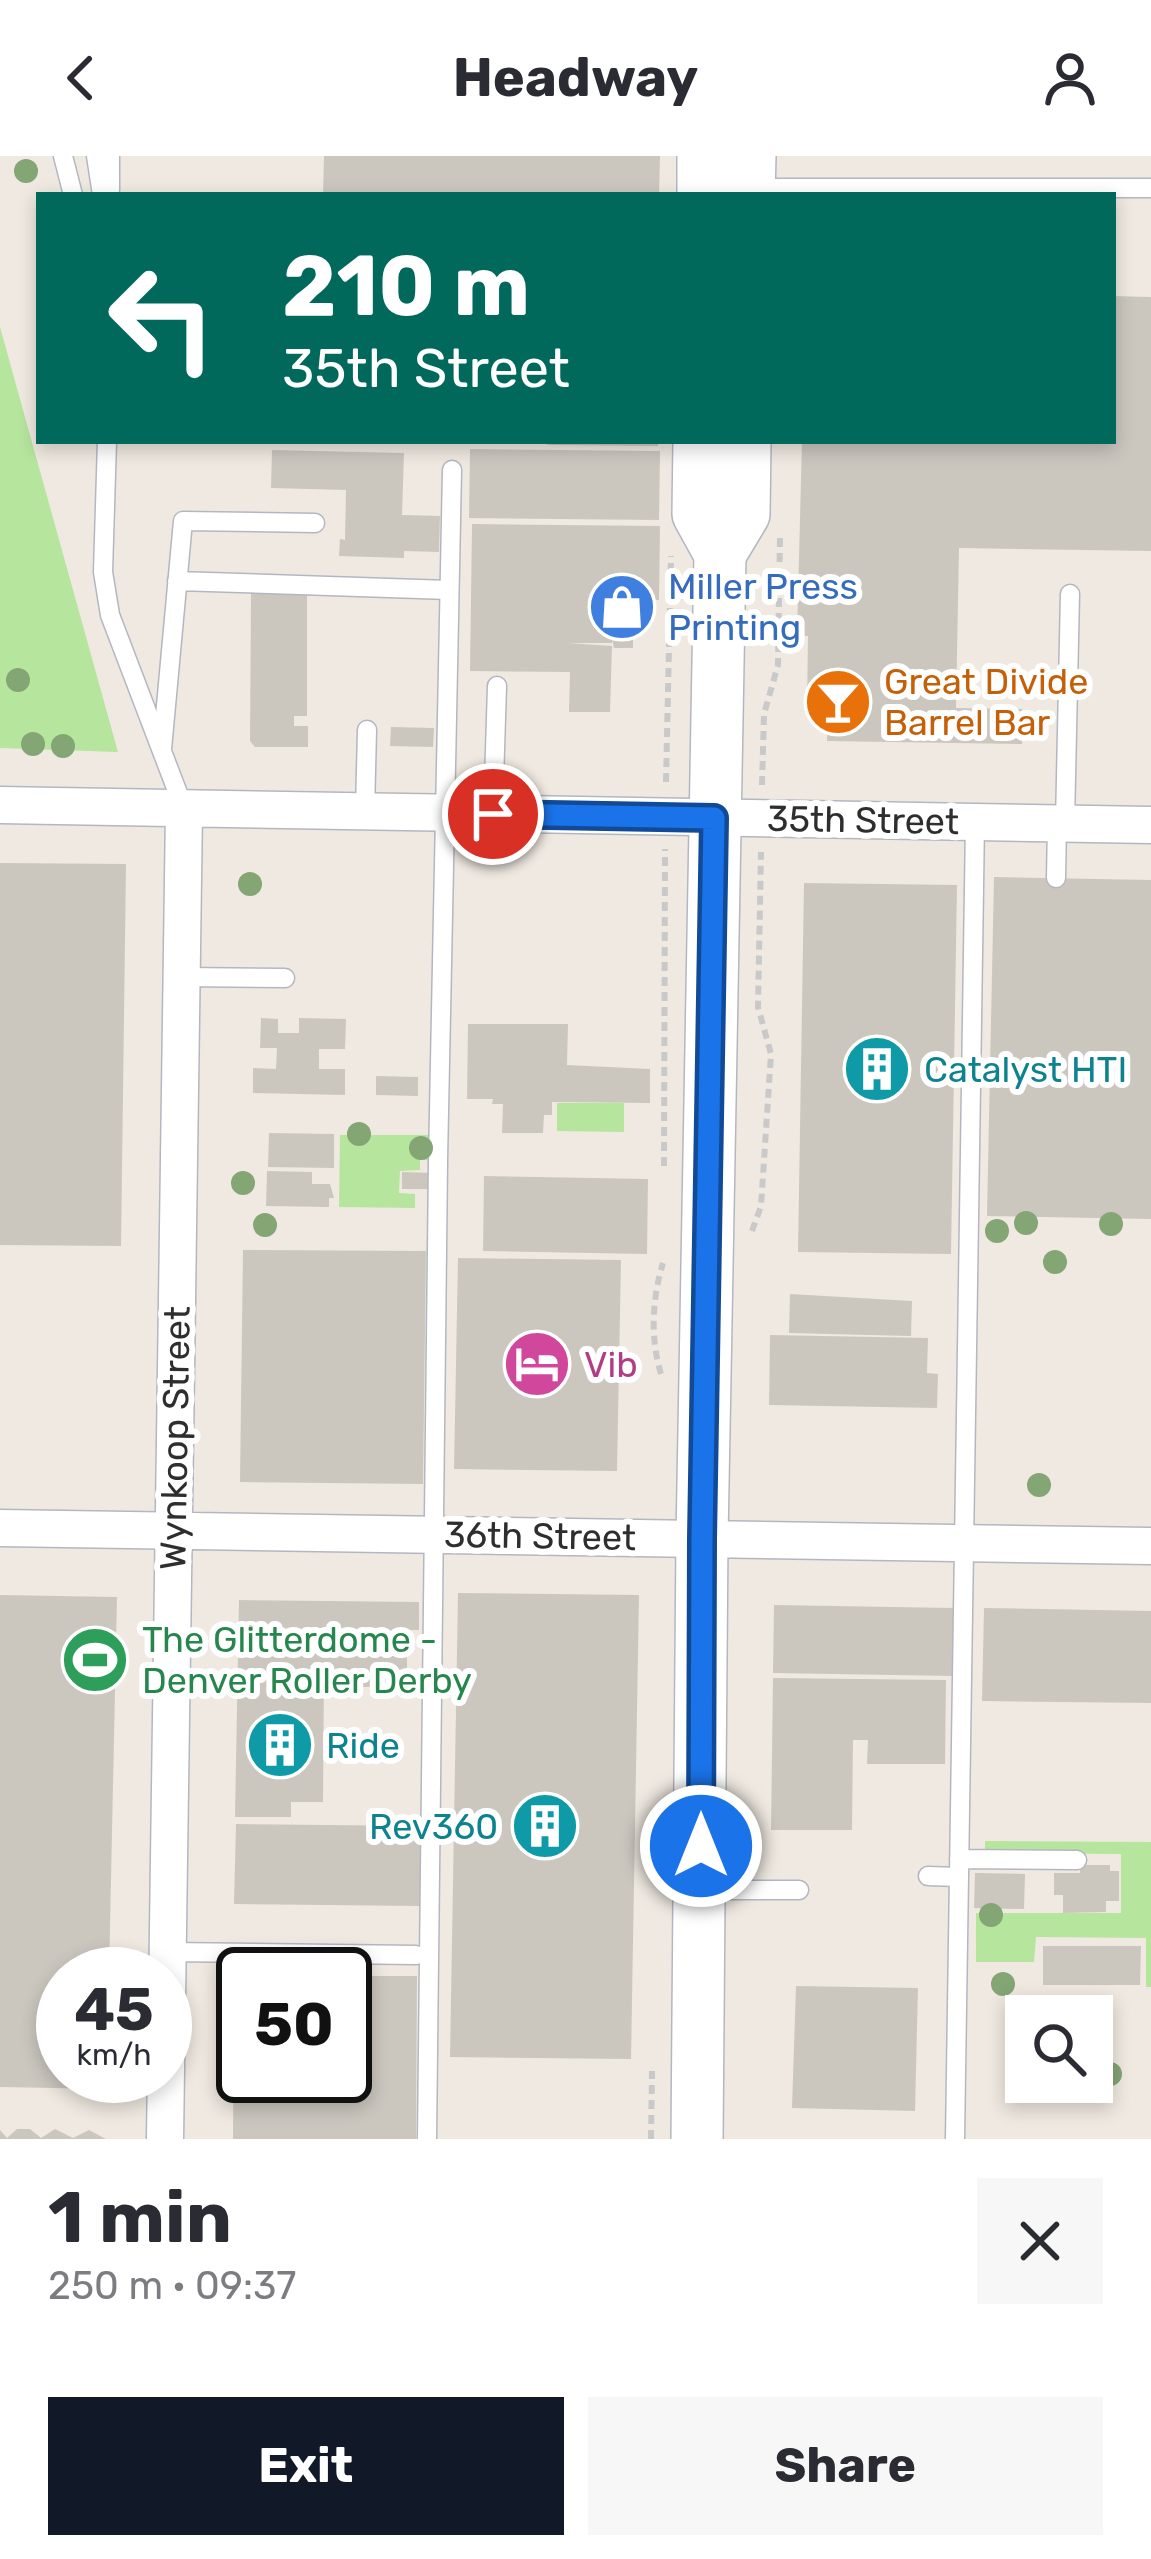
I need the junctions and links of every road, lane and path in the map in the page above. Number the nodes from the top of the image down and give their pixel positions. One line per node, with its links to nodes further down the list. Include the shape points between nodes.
1 (63, 156): 7 (lane)
2 (96, 156): 8 (lane)
3 (110, 156): 9 (lane)
4 (704, 156): 5 (main road)
5 (738, 183): 6 (lane)
6 (1151, 188)
7 (72, 192)
8 (105, 192)
9 (106, 192)
10 (106, 444): 24 (lane, via 106,594)
11 (699, 444): 16 (main road, via 698,514)
12 (745, 444): 16 (main road, via 744,514)
13 (452, 470): 18 (lane)
14 (315, 524): 17 (lane, via 183,521)
15 (780, 527): 23 (path, via 778,665)
16 (720, 554): 31 (main road)
17 (177, 581): 18 (lane); 24 (lane)
18 (449, 590): 29 (lane)
19 (670, 594): 25 (path)
20 (1070, 594): 33 (lane)
21 (497, 686): 30 (lane)
22 (367, 730): 28 (lane)
23 (763, 751)
24 (162, 753): 27 (lane)
25 (667, 754)
26 (0, 805): 27 (street, 35th Street)
27 (184, 808): 28 (street, 35th Street); 38 (street, Wynkoop Street)
28 (365, 811): 29 (street, 35th Street)
29 (444, 813): 30 (street, 35th Street); 44 (lane)
30 (493, 814): 31 (street, 35th Street)
31 (714, 818): 32 (street, 35th Street); 45 (main road)
32 (975, 822): 33 (street, 35th Street); 46 (lane)
33 (1061, 824): 34 (street, 35th Street); 36 (lane)
34 (1151, 825)
35 (664, 874): 40 (path)
36 (1056, 878)
37 (760, 879): 41 (path, via 758,1007 771,1054 761,1206)
38 (181, 977): 39 (lane); 43 (street, Wynkoop Street)
39 (285, 978)
40 (663, 1137)
41 (746, 1244)
42 (0, 1528): 43 (street, 36th Street)
43 (174, 1530): 44 (street, 36th Street); 53 (street, Wynkoop Street)
44 (434, 1534): 45 (street, 36th Street); 59 (lane)
45 (702, 1539): 46 (street, 36th Street); 51 (main road)
46 (964, 1543): 47 (street, 36th Street); 49 (lane)
47 (1151, 1546)
48 (1077, 1860): 49 (lane)
49 (959, 1868): 50 (lane); 62 (lane)
50 (928, 1876)
51 (701, 1890): 52 (lane); 61 (main road)
52 (799, 1890)
53 (168, 1947)
54 (192, 1952): 55 (lane)
55 (416, 1954)
56 (652, 2065): 60 (path)
57 (166, 2103): 58 (street, Wynkoop Street)
58 (166, 2139)
59 (428, 2139)
60 (651, 2139)
61 (697, 2139)
62 (955, 2139)

